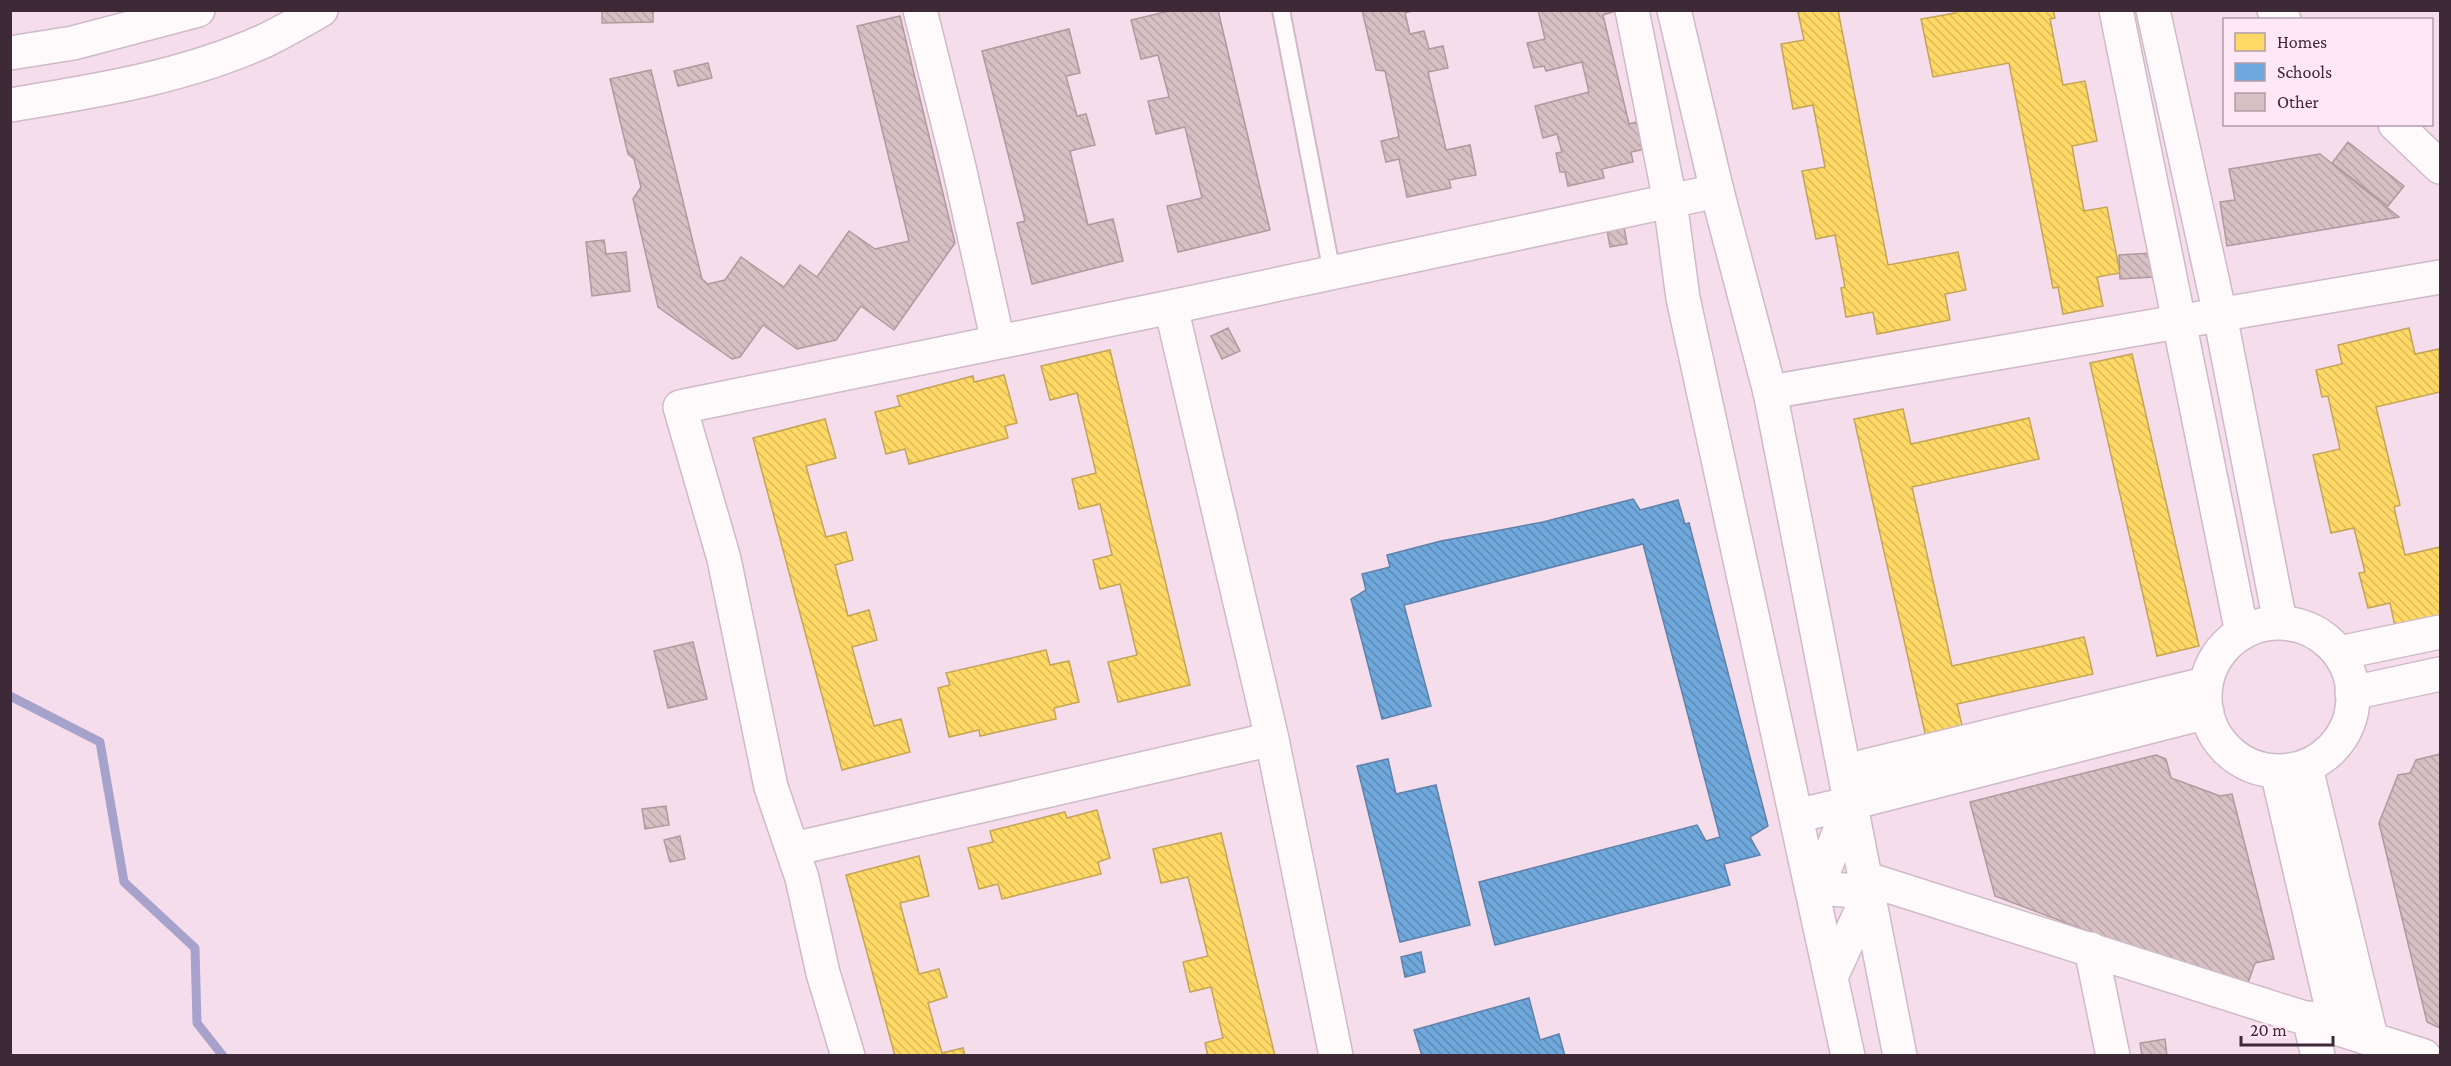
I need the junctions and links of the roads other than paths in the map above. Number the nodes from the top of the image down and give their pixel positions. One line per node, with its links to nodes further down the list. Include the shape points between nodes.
1 (198, 10): 9 (street, via 73,44)
2 (321, 10): 10 (street, via 264,41 206,63 85,93)
3 (920, 10): 20 (street)
4 (1281, 10): 15 (lane)
5 (1632, 10): 14 (street)
6 (1674, 10): 13 (street)
7 (2116, 10): 19 (street)
8 (2153, 10): 18 (street)
9 (10, 53)
10 (10, 105)
11 (2398, 126): 12 (street)
12 (2440, 167)
13 (1717, 190): 14 (street); 21 (street)
14 (1670, 201): 15 (street); 32 (street, via 1683,298)
15 (1332, 273): 17 (street)
16 (2440, 277): 18 (street)
17 (1171, 307): 20 (street); 29 (street)
18 (2220, 315): 19 (street); 22 (street)
19 (2179, 322): 21 (street); 24 (street)
20 (998, 342): 33 (street, via 680,407 724,559 771,787)
21 (1770, 392): 31 (street)
22 (2280, 622): 24 (street, via 2254,626); 25 (street, via 2321,635)
23 (2440, 632): 25 (street)
24 (2242, 633): 28 (street, via 2231,639 2214,659)
25 (2339, 653): 27 (street, via 2351,677)
26 (2440, 674): 27 (street)
27 (2352, 693): 30 (street, via 2353,710 2344,734 2328,754)
28 (2206, 698): 30 (street, via 2207,720 2219,743 2238,760 2262,771); 31 (street)
29 (1272, 739): 33 (street); 40 (street)
30 (2291, 769): 37 (street); 38 (street)
31 (1848, 787): 32 (street); 34 (street); 34 (street, via 1817,888)
32 (1796, 816): 36 (street)
33 (793, 849): 39 (street)
34 (1868, 886): 35 (street); 36 (street); 42 (street)
35 (2091, 950): 37 (street); 43 (street)
36 (1831, 977): 41 (street)
37 (2323, 1022): 38 (street); 44 (street)
38 (2371, 1037): 45 (street)
39 (848, 1056)
40 (1336, 1056)
41 (1848, 1056)
42 (1900, 1056)
43 (2113, 1056)
44 (2318, 1056)
45 (2424, 1056)

